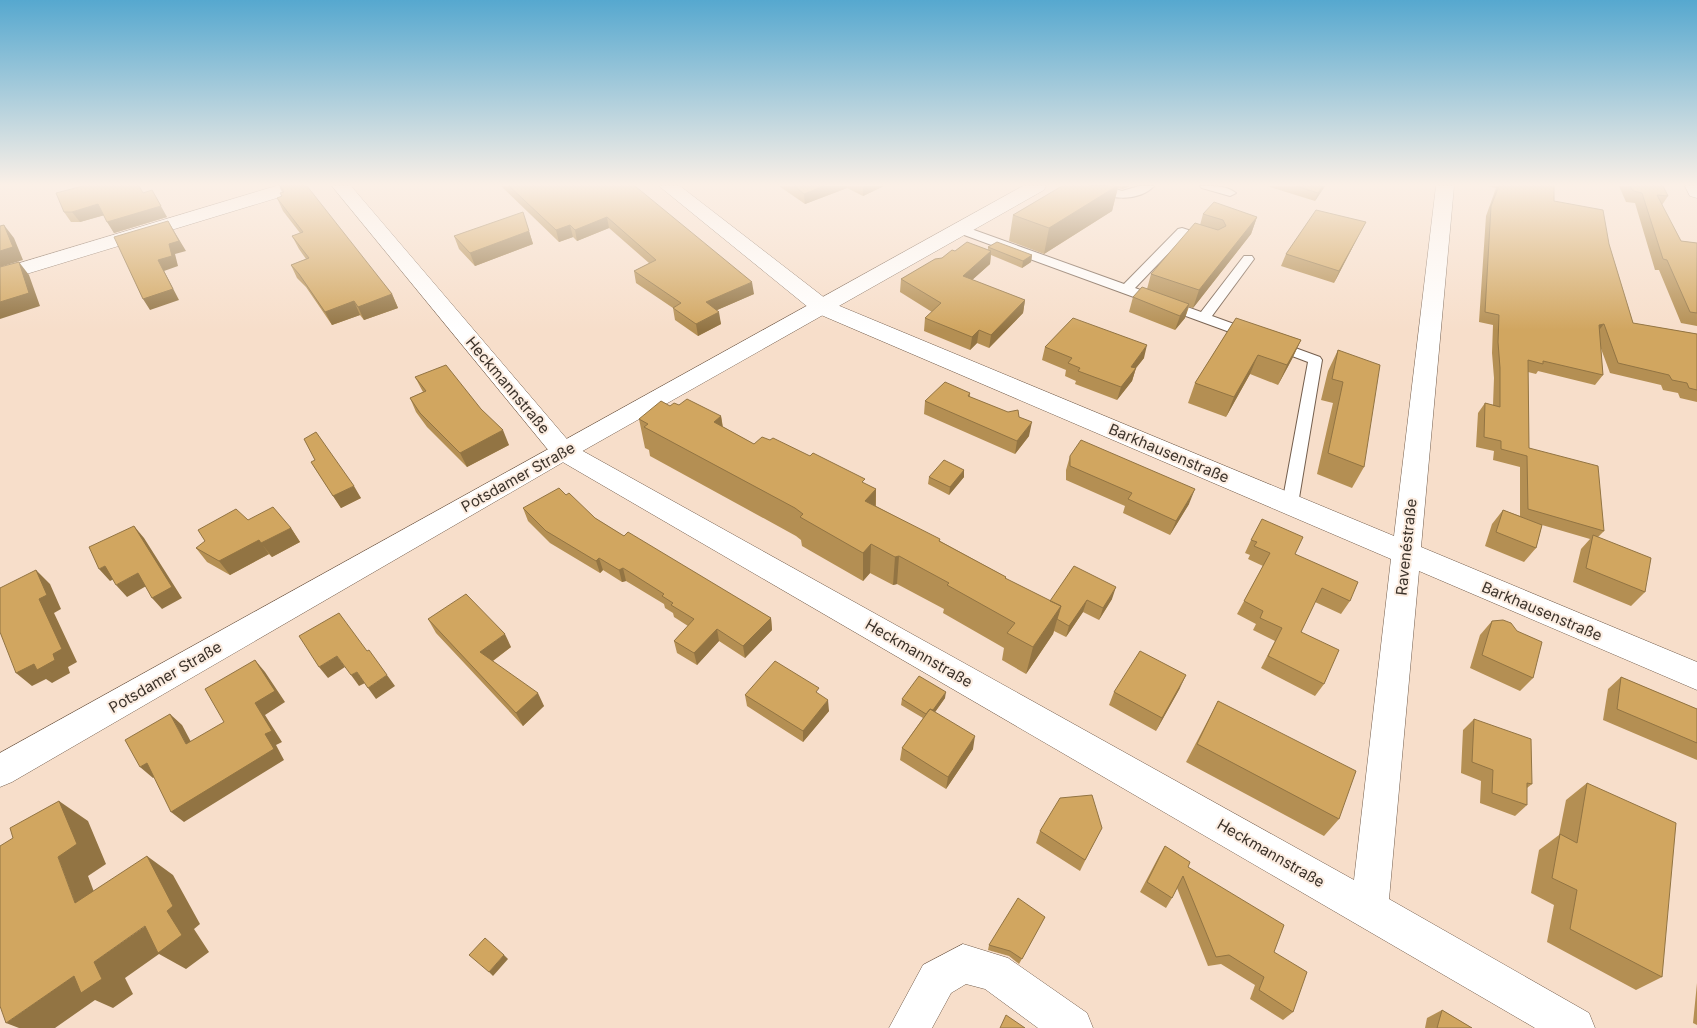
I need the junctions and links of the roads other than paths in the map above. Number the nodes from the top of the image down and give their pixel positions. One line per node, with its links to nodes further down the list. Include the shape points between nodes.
1 (138, 234): 11 (street)
2 (381, 234): 15 (street, Heckmannstraße)
3 (729, 234): 13 (street, Barkhausenstraße)
4 (951, 234): 13 (street, Potsdamer Straße)
5 (974, 234): 12 (lane)
6 (1180, 234): 12 (lane)
7 (1188, 234): 9 (lane)
8 (1440, 234): 17 (street, Ravenéstraße)
9 (1213, 242)
10 (1248, 259): 14 (lane)
11 (0, 276)
12 (1126, 290): 14 (lane)
13 (822, 307): 15 (street, Potsdamer Straße); 16 (street, Barkhausenstraße)
14 (1204, 318): 16 (lane, via 1315,360)
15 (563, 451): 19 (street, Potsdamer Straße); 20 (street, Heckmannstraße)
16 (1290, 504): 17 (street, Barkhausenstraße)
17 (1406, 554): 18 (street, Barkhausenstraße); 20 (street, Ravenéstraße)
18 (1697, 676)
19 (0, 771)
20 (1369, 909): 23 (street, Heckmannstraße)
21 (910, 1028): 22 (street, via 937,979 963,964 994,972)
22 (1072, 1028)
23 (1574, 1028)

